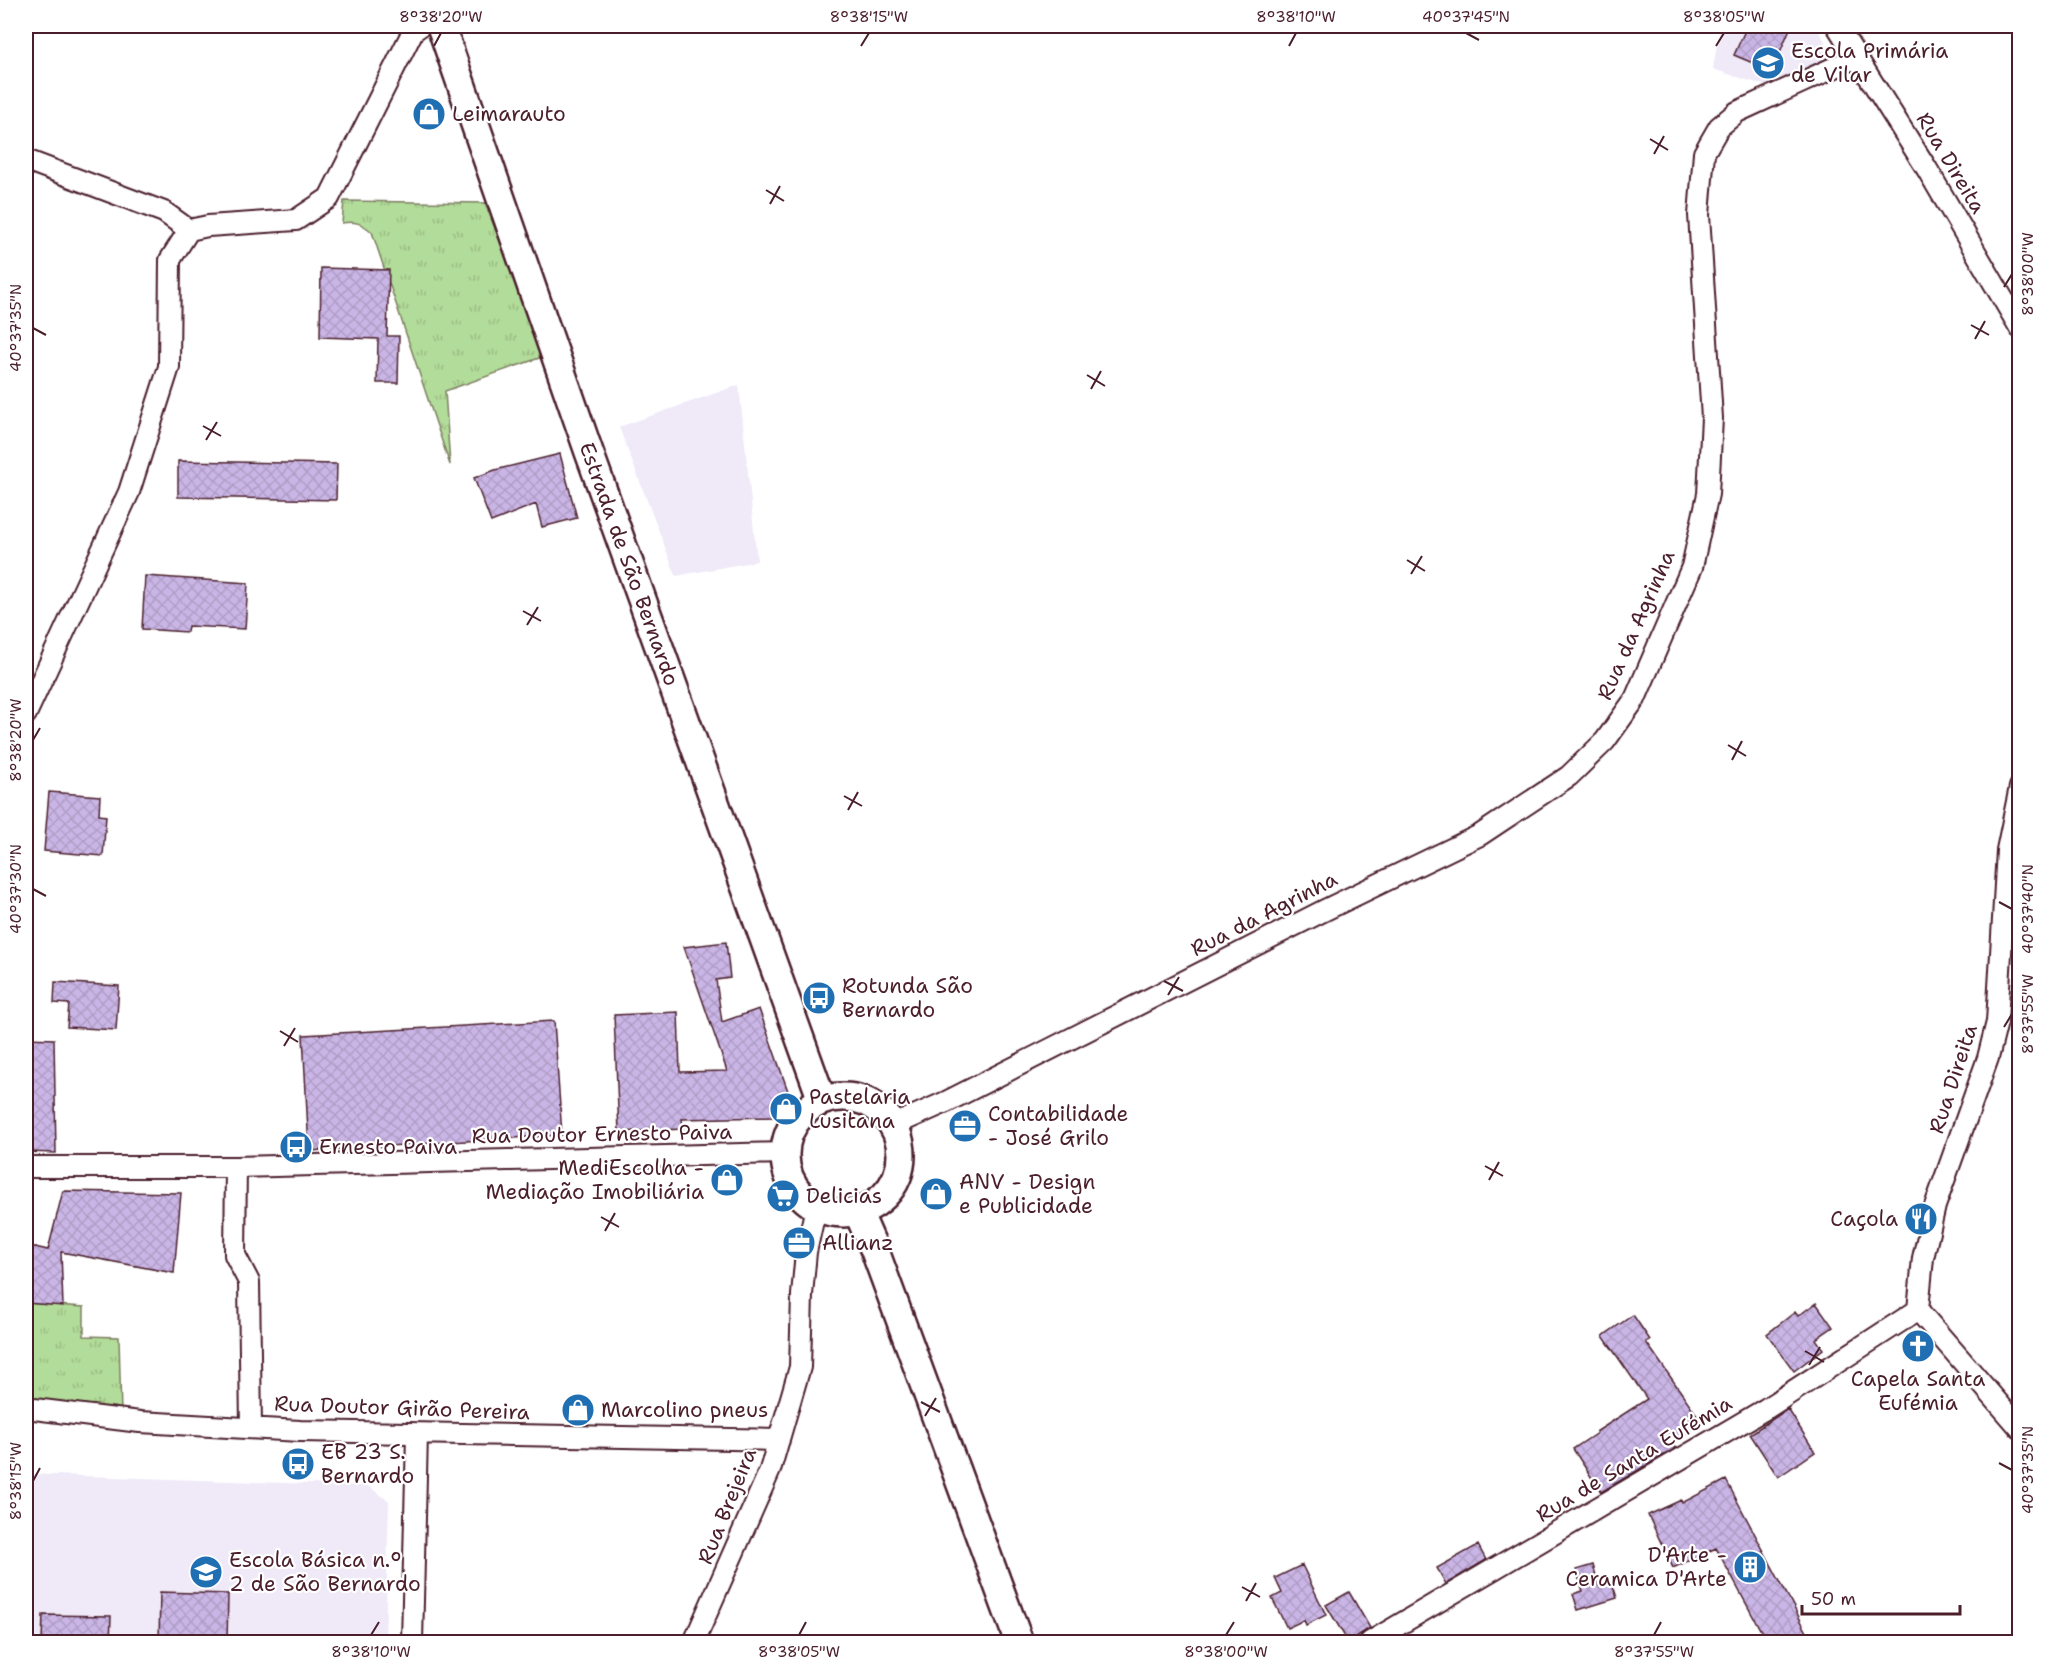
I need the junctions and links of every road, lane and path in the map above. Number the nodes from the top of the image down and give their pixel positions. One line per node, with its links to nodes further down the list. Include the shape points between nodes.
1 (420, 26): 6 (street, via 329,198 296,220)
2 (441, 26): 10 (main road, Estrada de São Bernardo)
3 (1838, 26): 4 (street, Rua Direita)
4 (1857, 57): 7 (street, Rua Direita); 11 (street, Rua da Agrinha, via 1737,112 1719,127 1704,153 1699,214 1712,418 1708,494 1692,567 1635,699 1605,741 1569,776 1480,835)
5 (26, 160): 6 (street, via 164,212)
6 (189, 230): 8 (street, via 170,260 169,367 129,492)
7 (2019, 328)
8 (26, 714)
9 (2019, 787): 17 (street, Rua Direita, via 2007,850 1997,1022 1935,1206 1923,1258)
10 (822, 1100): 11 (main road, via 838,1096 870,1103); 12 (main road, via 795,1121)
11 (894, 1125): 16 (main road, via 902,1160 897,1177 888,1193)
12 (784, 1153): 14 (street, Rua Doutor Ernesto Paiva); 15 (main road, via 792,1185)
13 (26, 1167): 14 (street, Rua Doutor Ernesto Paiva)
14 (236, 1167): 19 (street, via 235,1255 249,1282)
15 (816, 1207): 16 (main road, via 830,1212); 22 (street, Rua Brejeira, via 806,1252 800,1367)
16 (858, 1212): 25 (main road)
17 (1918, 1310): 20 (street); 26 (street, Rua de Santa Eufémia, via 1767,1408)
18 (26, 1408): 19 (street, Rua Doutor Girão Pereira, via 140,1422)
19 (251, 1427): 21 (street, Rua Doutor Girão Pereira)
20 (2019, 1428)
21 (417, 1434): 22 (street, Rua Doutor Girão Pereira); 23 (street)
22 (778, 1440): 24 (street, Rua Brejeira, via 770,1470)
23 (412, 1642)
24 (694, 1642)
25 (1019, 1642)
26 (1370, 1642)

